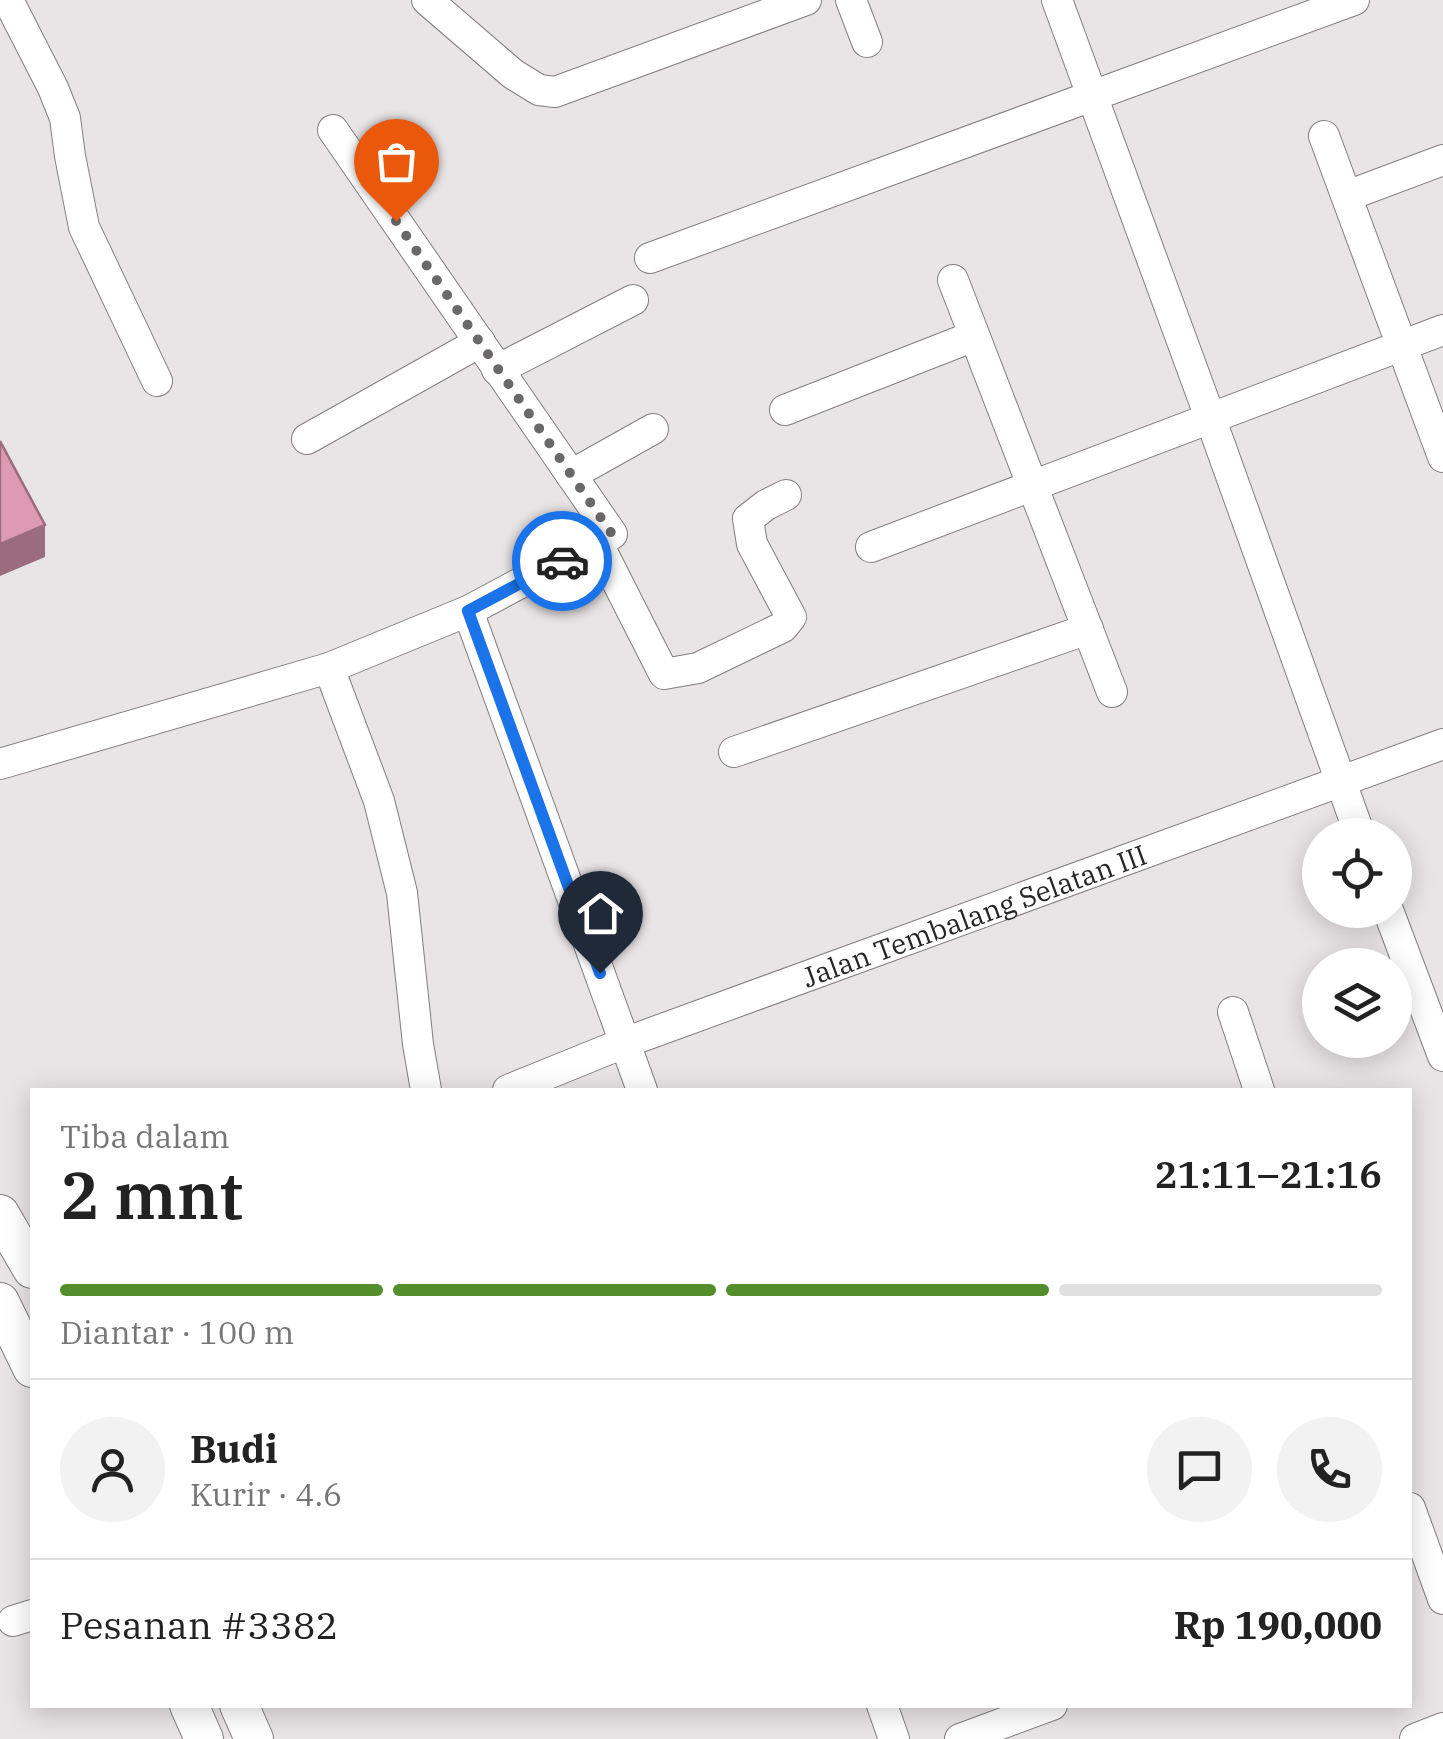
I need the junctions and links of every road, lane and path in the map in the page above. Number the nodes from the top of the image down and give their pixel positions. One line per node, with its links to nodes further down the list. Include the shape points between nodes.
1 (8, 0): 21 (street, via 65,118 84,227)
2 (427, 0): 3 (street, via 513,74 554,92)
3 (806, 0)
4 (852, 0): 7 (street)
5 (1057, 0): 8 (street)
6 (1354, 0): 8 (street)
7 (867, 42)
8 (1093, 95): 13 (street); 23 (street)
9 (333, 130): 18 (street)
10 (1324, 136): 12 (street)
11 (1443, 160): 12 (street)
12 (1346, 196): 19 (street)
13 (650, 258)
14 (952, 280): 17 (street)
15 (633, 300): 20 (street)
16 (1443, 330): 19 (street)
17 (974, 336): 22 (street); 28 (street)
18 (480, 342): 20 (street); 25 (street)
19 (1402, 346): 23 (street); 26 (street)
20 (498, 370): 27 (street)
21 (158, 382)
22 (785, 410)
23 (1211, 420): 28 (street); 39 (street)
24 (653, 429): 27 (street)
25 (307, 439)
26 (1443, 457)
27 (571, 475): 30 (street, via 612,534)
28 (1033, 487): 31 (street); 33 (street)
29 (786, 496): 30 (street, via 748,519 752,544 791,617 784,627 698,668 664,674)
30 (597, 542): 32 (street)
31 (871, 548)
32 (468, 611): 34 (street); 43 (street)
33 (1088, 630): 35 (street); 37 (street)
34 (330, 668): 38 (street); 45 (street, via 379,801 402,893)
35 (1112, 692)
36 (1443, 744): 39 (street, Jalan Tembalang Selatan III)
37 (734, 752)
38 (0, 764)
39 (1341, 781): 40 (street); 43 (street, Jalan Tembalang Selatan III)
40 (1354, 818)
41 (1395, 928): 44 (street)
42 (1233, 1012): 48 (street)
43 (624, 1043): 46 (street, Jalan Tembalang Selatan III); 47 (street)
44 (1443, 1056)
45 (426, 1088)
46 (513, 1088)
47 (641, 1088)
48 (1251, 1088)
49 (0, 1214): 50 (street)
50 (30, 1266)
51 (30, 1281): 52 (street)
52 (0, 1292)
53 (0, 1302): 54 (street)
54 (30, 1364)
55 (1412, 1520): 56 (street)
56 (1420, 1569): 57 (street)
57 (1443, 1599)
58 (190, 1708): 63 (street)
59 (240, 1708): 64 (street)
60 (883, 1708): 65 (street)
61 (1044, 1708): 66 (street)
62 (1443, 1728): 67 (street)
63 (204, 1739)
64 (254, 1739)
65 (894, 1739)
66 (960, 1739)
67 (1415, 1739)

